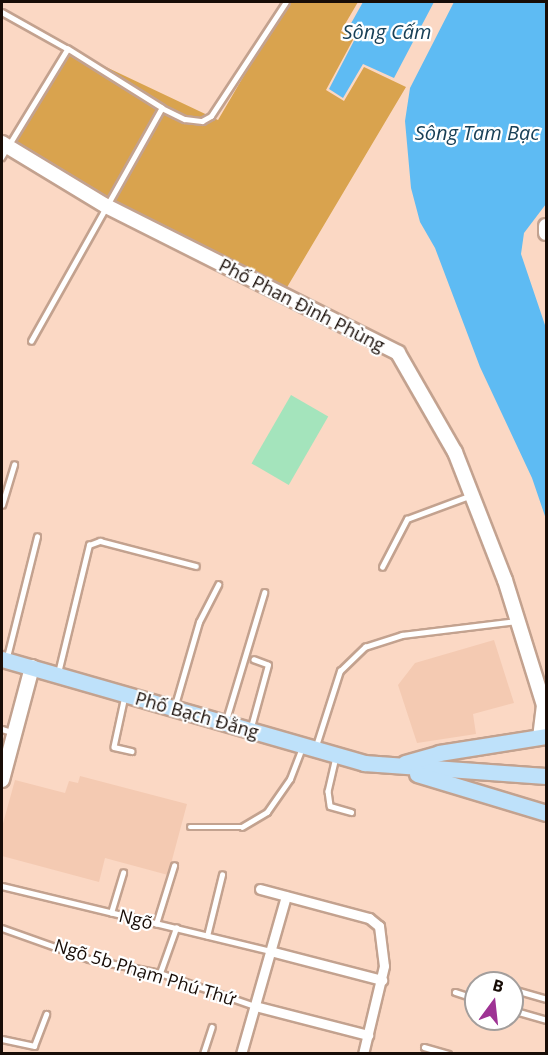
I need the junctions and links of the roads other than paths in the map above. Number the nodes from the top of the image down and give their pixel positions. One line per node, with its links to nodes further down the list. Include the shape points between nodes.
1 (286, 2): 4 (lane, via 211,116 202,121 185,119)
2 (2, 12): 3 (lane)
3 (68, 49): 4 (lane); 5 (lane)
4 (162, 108): 6 (lane)
5 (3, 149): 6 (street, Phố Phan Đình Phùng)
6 (106, 207): 9 (lane); 13 (street, Phố Phan Đình Phùng, via 398,353 454,452)
7 (546, 225): 8 (street)
8 (546, 233)
9 (31, 342)
10 (14, 465): 12 (lane)
11 (2, 475): 12 (lane)
12 (10, 477): 14 (lane)
13 (471, 495): 17 (lane, via 407,519); 20 (street, Phố Phan Đình Phùng)
14 (2, 506)
15 (37, 537): 21 (lane)
16 (196, 566): 24 (lane, via 100,541 89,545)
17 (382, 567)
18 (218, 585): 26 (lane, via 199,622)
19 (264, 593): 27 (lane)
20 (518, 621): 30 (street, Phố Phan Đình Phùng, via 544,705); 31 (lane, via 402,635 365,647 340,671)
21 (4, 659): 23 (main road, Phố Bạch Đằng)
22 (254, 660): 28 (lane, via 268,665)
23 (32, 667): 24 (main road, Phố Bạch Đằng); 29 (street)
24 (58, 674): 25 (main road, Phố Bạch Đằng)
25 (125, 694): 26 (main road, Phố Bạch Đằng); 32 (lane, via 114,747)
26 (174, 708): 27 (main road, Phố Bạch Đằng)
27 (225, 723): 28 (main road, Phố Bạch Đằng)
28 (250, 730): 31 (main road, Phố Bạch Đằng)
29 (8, 731): 36 (street)
30 (543, 736): 34 (main road, Phố Bạch Đằng, via 439,753)
31 (309, 747): 33 (main road, Phố Bạch Đằng); 39 (lane, via 267,812 242,827)
32 (132, 751)
33 (337, 755): 34 (main road, Phố Bạch Đằng); 37 (lane, via 328,791 330,806)
34 (393, 766): 35 (main road, Phố Bạch Đằng); 38 (main road, Phố Bạch Đằng)
35 (546, 776)
36 (2, 780)
37 (351, 812)
38 (546, 813)
39 (190, 827)
40 (174, 866): 47 (lane)
41 (123, 873): 46 (lane)
42 (222, 875): 50 (lane)
43 (2, 886): 46 (lane, Ngõ)
44 (260, 889): 45 (street)
45 (286, 896): 51 (street); 53 (street, via 374,920 379,926)
46 (111, 913): 47 (lane, Ngõ)
47 (156, 924): 49 (lane, Ngõ)
48 (2, 928): 52 (lane, Ngõ 5b Phạm Phú Thứ, via 89,959)
49 (176, 928): 50 (lane, Ngõ); 52 (lane)
50 (207, 936): 51 (lane, Ngõ)
51 (270, 951): 53 (street); 58 (street)
52 (160, 973): 58 (lane, Ngõ 5b Phạm Phú Thứ)
53 (382, 980): 63 (street)
54 (456, 992): 56 (lane)
55 (524, 993): 57 (lane)
56 (464, 995)
57 (546, 999)
58 (255, 1006): 63 (street); 67 (street)
59 (46, 1014): 64 (lane, via 34,1046)
60 (524, 1014): 61 (lane)
61 (546, 1020)
62 (212, 1027): 66 (lane)
63 (368, 1035): 68 (street)
64 (2, 1039)
65 (424, 1047): 69 (lane)
66 (202, 1053)
67 (241, 1053)
68 (363, 1053)
69 (448, 1053)

